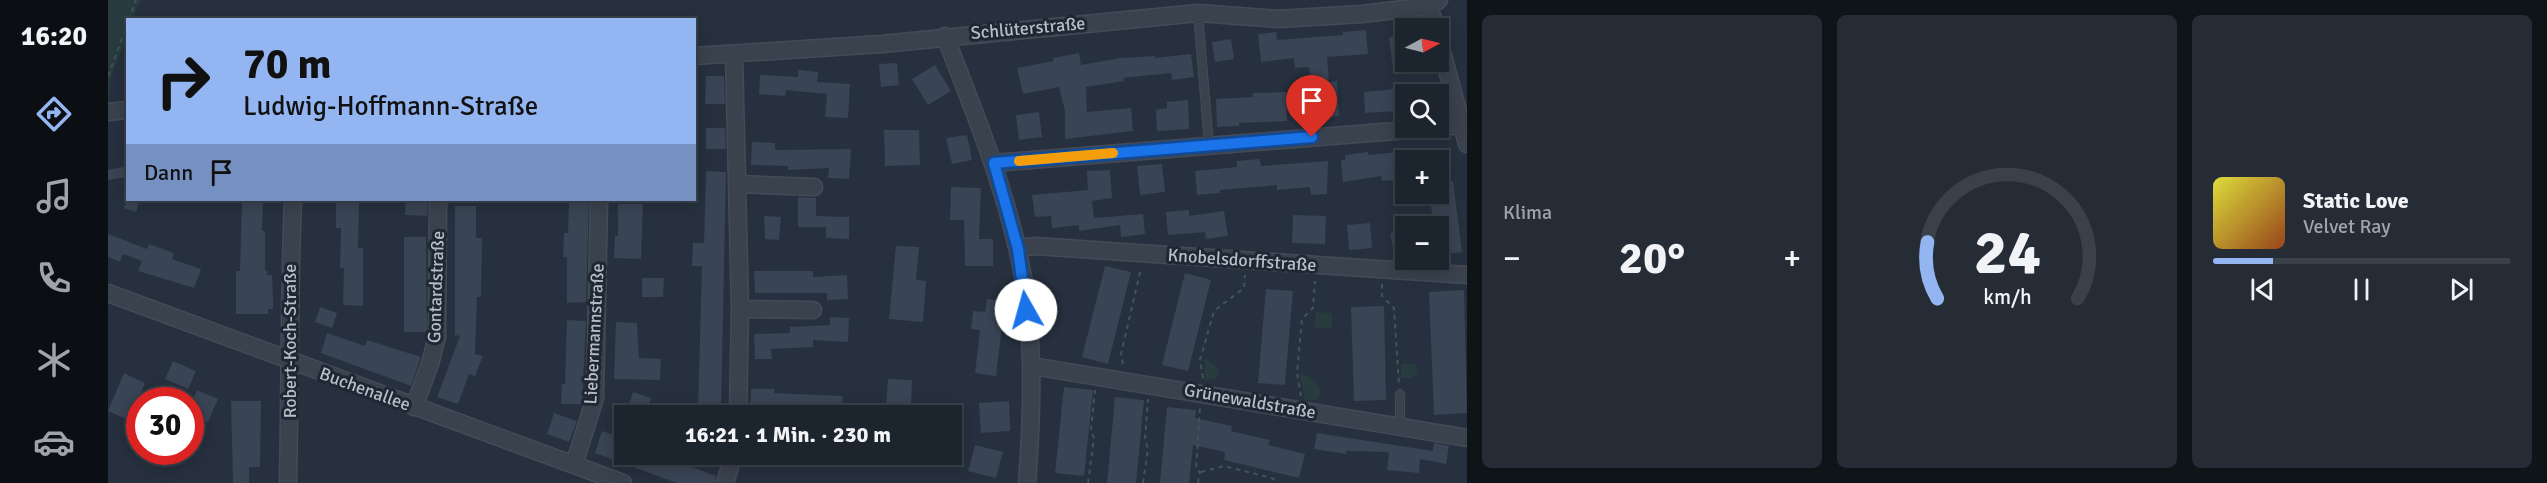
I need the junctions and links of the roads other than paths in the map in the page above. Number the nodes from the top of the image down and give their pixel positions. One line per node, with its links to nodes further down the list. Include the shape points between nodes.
1 (1434, 3): 2 (street, Schlüterstraße); 4 (street)
2 (1361, 7): 3 (street, Schlüterstraße, via 1278,20)
3 (1198, 13): 5 (street, Schlüterstraße); 15 (lane)
4 (1435, 18)
5 (945, 36): 6 (street, Schlüterstraße); 16 (street)
6 (734, 54): 7 (street, Schlüterstraße); 17 (street)
7 (696, 56)
8 (1448, 72): 11 (street)
9 (126, 110): 10 (street)
10 (108, 112)
11 (1463, 125): 12 (street); 14 (street)
12 (1449, 126)
13 (1395, 131): 15 (street)
14 (1467, 144)
15 (1209, 146): 16 (street)
16 (994, 163): 22 (street)
17 (739, 184): 18 (street); 25 (street)
18 (814, 187)
19 (293, 201): 27 (street, Robert-Koch-Straße)
20 (438, 201): 31 (street, Gontardstraße, via 437,337)
21 (599, 201): 34 (street, Liebermannstraße, via 595,398)
22 (1018, 249): 23 (street, Knobelsdorffstraße, via 1035,246); 28 (street)
23 (1467, 275)
24 (108, 293): 27 (street, Buchenallee)
25 (740, 309): 26 (street); 30 (street)
26 (813, 310)
27 (290, 362): 31 (street, Buchenallee); 36 (street, Robert-Koch-Straße)
28 (1032, 366): 32 (street, Grünewaldstraße); 39 (street)
29 (1400, 394): 32 (lane)
30 (738, 405)
31 (414, 407): 34 (street, Buchenallee)
32 (1400, 426): 33 (street, Grünewaldstraße)
33 (1467, 438)
34 (574, 465): 37 (street, Buchenallee)
35 (731, 465): 38 (street)
36 (288, 483)
37 (623, 483)
38 (725, 483)
39 (1028, 483)

